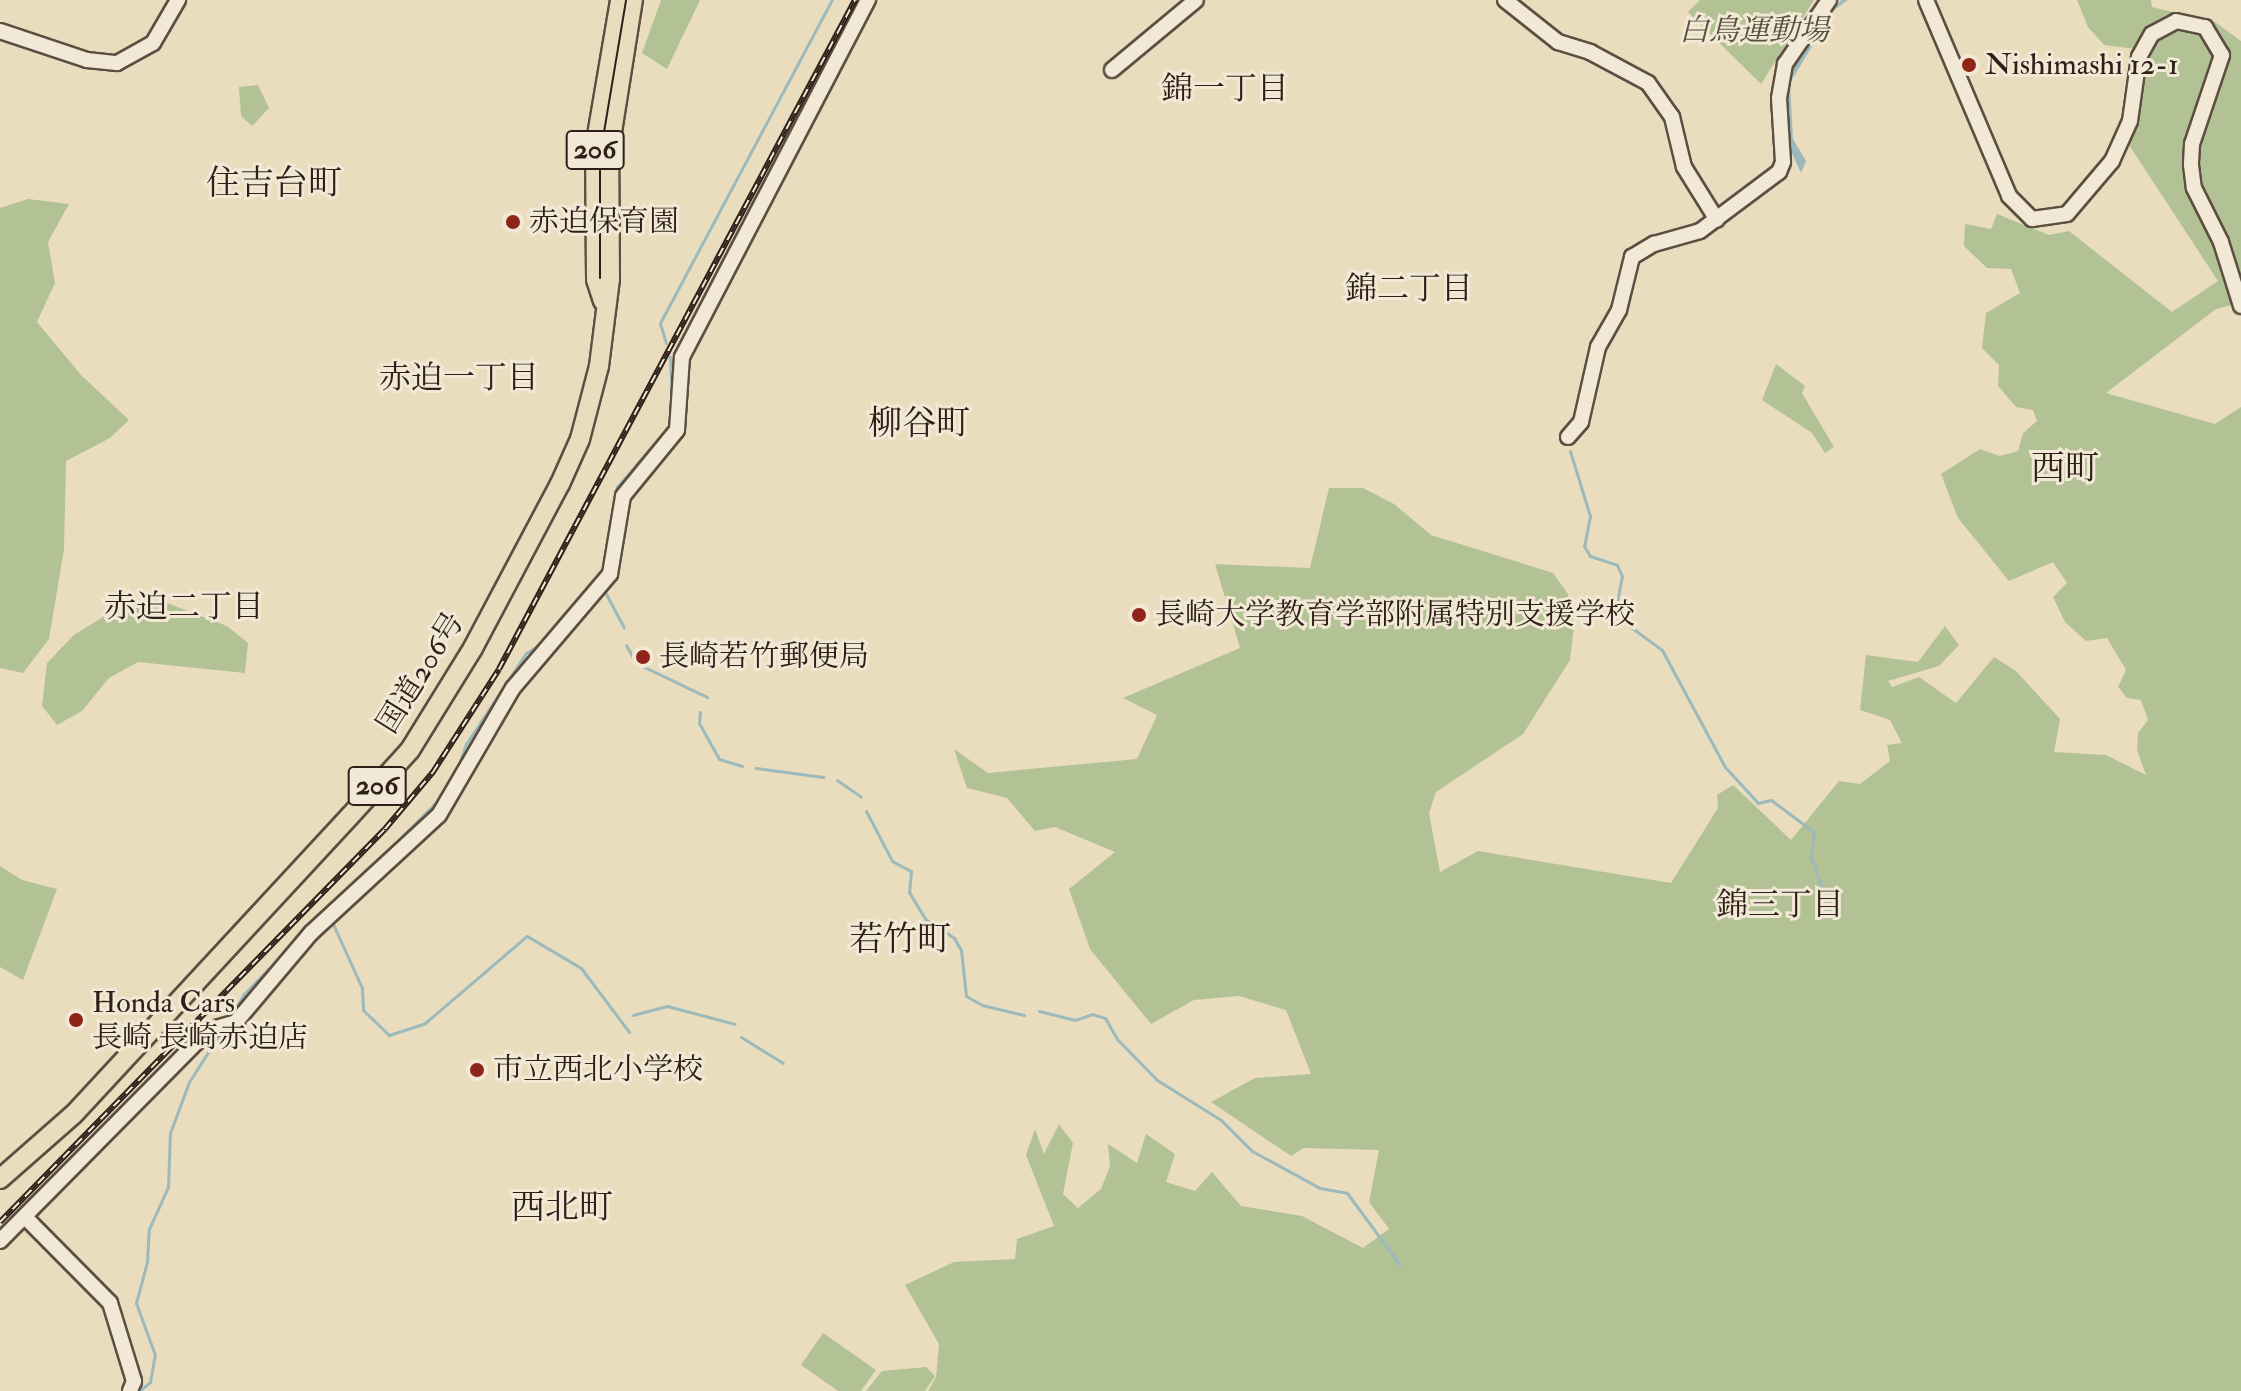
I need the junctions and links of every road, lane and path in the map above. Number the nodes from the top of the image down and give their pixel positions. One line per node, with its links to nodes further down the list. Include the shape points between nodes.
1 (178, 0): 9 (street, via 153,43 117,63 87,60)
2 (620, 0): 12 (highway, 国道206号 / 206, via 595,147 596,279)
3 (633, 0): 12 (highway, 国道206号 / 206, via 610,137 610,279)
4 (868, 0): 16 (street, via 682,357 677,430 623,496 610,574 513,688 439,815 311,933 233,1023 196,1043)
5 (1196, 0): 10 (street)
6 (1505, 0): 11 (street, via 1558,42 1590,52 1648,83 1672,117 1684,167)
7 (1829, 0): 11 (street, via 1785,64 1779,98 1779,172)
8 (1926, 0): 13 (street, via 2009,196 2032,219 2067,214 2112,161 2130,121 2139,57 2152,34 2176,21 2205,27 2222,55 2192,144 2191,165 2194,188 2221,242)
9 (0, 31)
10 (1112, 70)
11 (1717, 220): 14 (street, via 1632,257 1619,310 1598,347 1581,422)
12 (603, 301): 15 (highway, 国道206号 / 206, via 599,366 580,439 473,648 410,750 74,1114)
13 (2241, 306)
14 (1568, 437)
15 (0, 1179)
16 (25, 1217): 17 (street); 18 (street, via 110,1303 134,1381)
17 (0, 1241)
18 (130, 1391)

